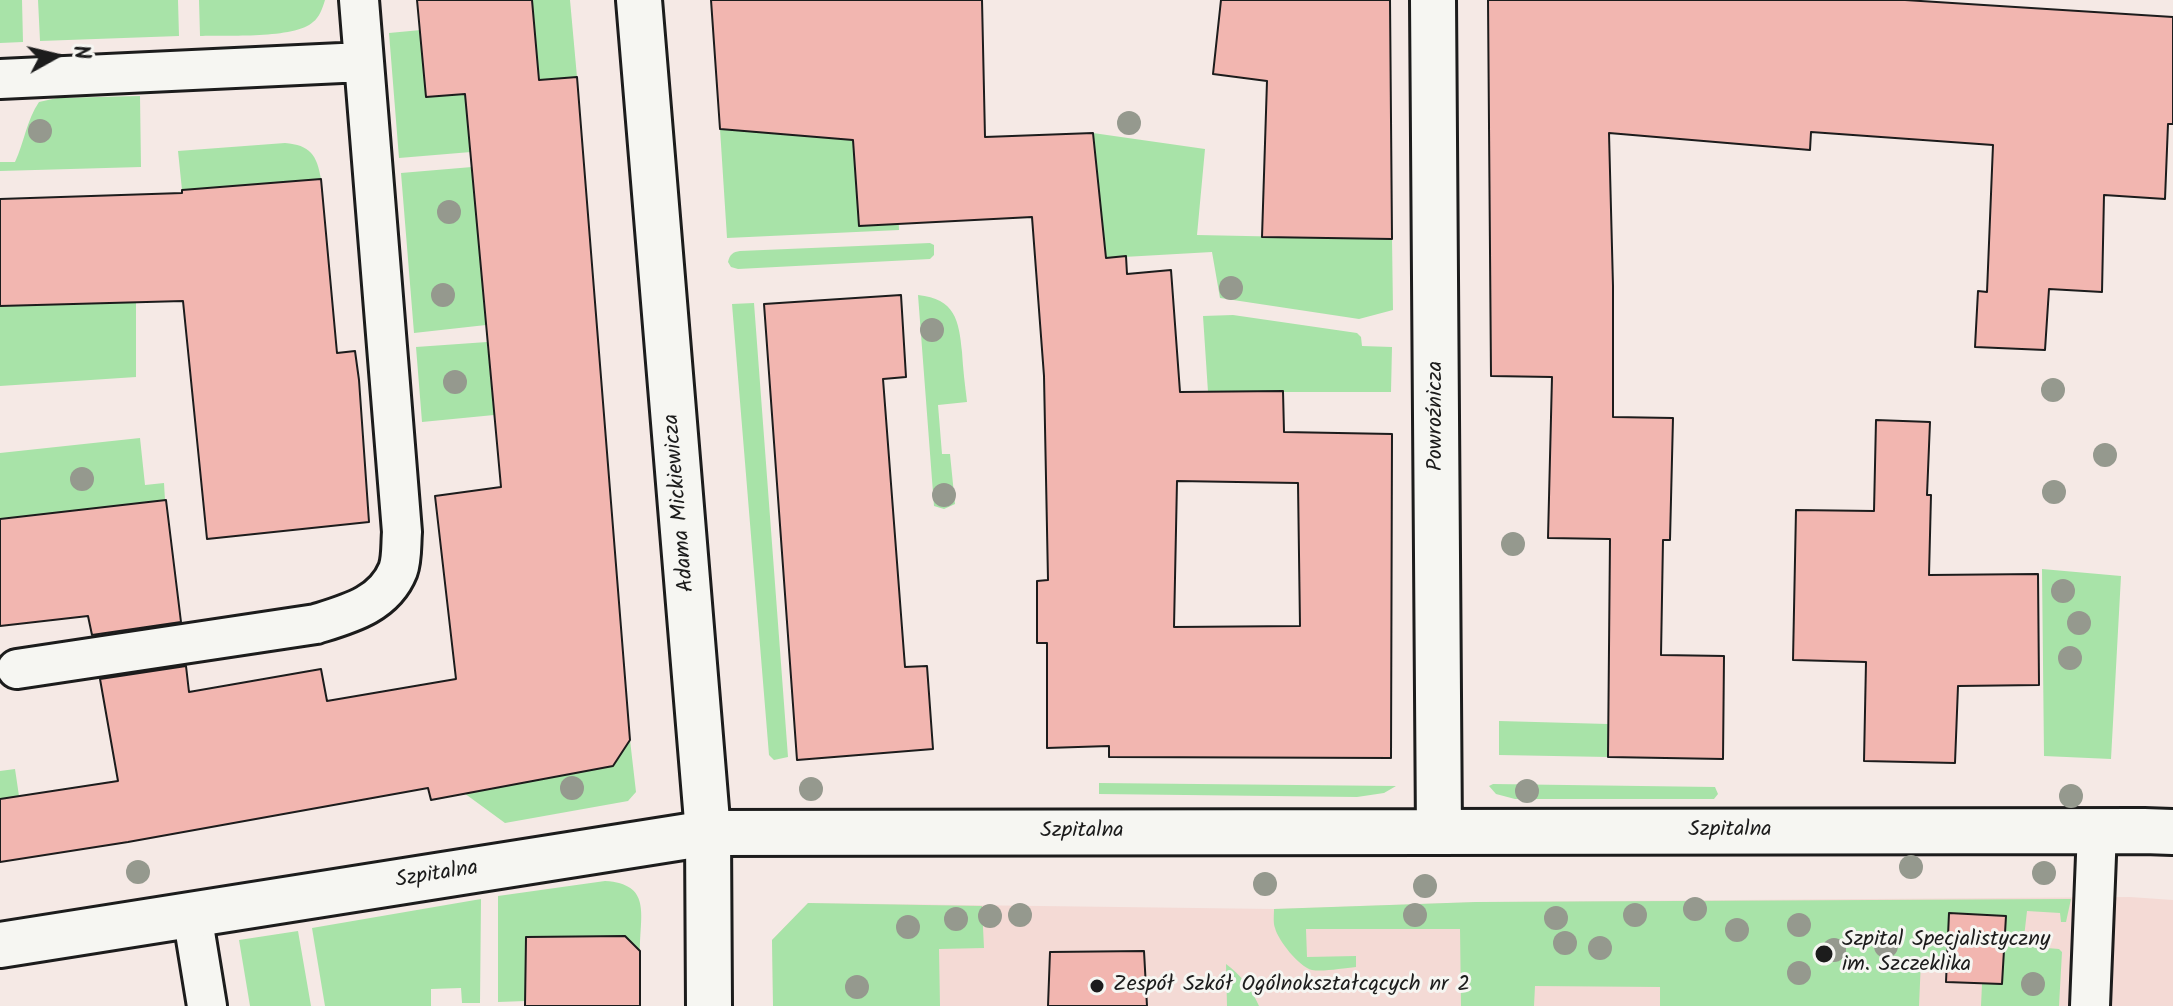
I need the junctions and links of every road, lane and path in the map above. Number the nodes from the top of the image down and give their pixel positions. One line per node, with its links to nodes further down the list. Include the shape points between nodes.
1 (359, 0): 4 (lane)
2 (639, 0): 10 (street, Adama Mickiewicza)
3 (1433, 0): 8 (street, Powroźnicza)
4 (363, 62): 5 (lane); 6 (lane, via 402,532 399,569 383,594 360,610 316,624)
5 (0, 79)
6 (17, 669)
7 (2097, 831): 8 (street, Szpitalna); 9 (street, Szpitalna); 15 (lane)
8 (1439, 832): 10 (street, Szpitalna)
9 (2173, 832)
10 (708, 833): 11 (street, Szpitalna); 14 (street, Adama Mickiewicza)
11 (192, 914): 12 (street, Szpitalna); 13 (lane)
12 (0, 945)
13 (207, 1006)
14 (709, 1006)
15 (2090, 1006)

